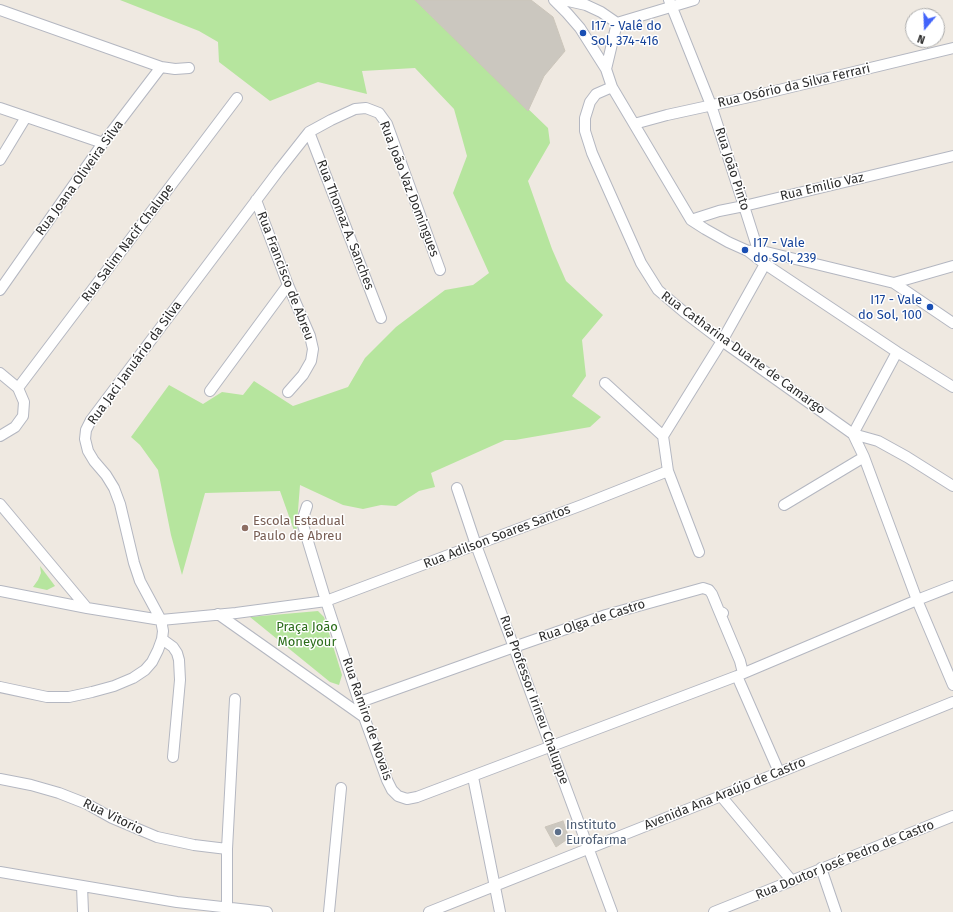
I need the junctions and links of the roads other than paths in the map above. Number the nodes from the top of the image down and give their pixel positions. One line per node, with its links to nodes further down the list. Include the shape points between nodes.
1 (554, 0): 10 (street, via 580,28)
2 (564, 0): 6 (street, via 586,5)
3 (694, 0): 4 (street)
4 (670, 3): 6 (street); 13 (street, Rua João Pinto)
5 (0, 10): 8 (street)
6 (617, 23): 10 (street)
7 (953, 48): 13 (street, Rua Osório da Silva Ferrari)
8 (161, 67): 9 (street); 18 (street, Rua Joana Oliveira Silva)
9 (189, 68)
10 (606, 68): 11 (street)
11 (612, 87): 16 (street); 33 (street, Rua Catharina Duarte de Camargo, via 596,94 590,102 585,118 585,131 592,153 641,263 658,290)
12 (237, 98): 38 (street, Rua Salim Nacif Chalupe)
13 (711, 106): 16 (street, Rua Osório da Silva Ferrari); 22 (street, Rua João Pinto)
14 (0, 108): 15 (street)
15 (26, 117): 18 (street); 20 (street)
16 (634, 124): 23 (street)
17 (309, 132): 21 (street, Rua Jaci Januário da Silva); 27 (street, Rua João Vaz Domingues, via 355,109 366,108 379,113 387,124); 31 (street, Rua Thomaz A. Sanches)
18 (103, 143): 30 (street, Rua Joana Oliveira Silva)
19 (953, 156): 22 (street, Rua Emilio Vaz)
20 (0, 160)
21 (256, 200): 29 (street, Rua Francisco de Abreu); 59 (street, Rua Jaci Januário da Silva, via 86,430 88,451 114,488 140,581)
22 (744, 206): 23 (street, Rua Emilio Vaz); 24 (street, Rua João Pinto)
23 (691, 220): 24 (street, via 728,242)
24 (753, 251): 25 (street); 28 (street)
25 (765, 264): 33 (street); 34 (street)
26 (953, 266): 28 (street)
27 (440, 270)
28 (894, 283): 32 (street)
29 (288, 286): 39 (street); 40 (street, Rua Francisco de Abreu, via 310,336 313,349 311,361 303,375)
30 (0, 290)
31 (381, 318)
32 (953, 323)
33 (722, 340): 41 (street, Rua Catharina Duarte de Camargo); 43 (street)
34 (897, 352): 37 (street); 41 (street)
35 (0, 373): 38 (street)
36 (605, 383): 43 (street)
37 (953, 387)
38 (18, 388): 42 (street, via 24,402 23,416 15,428)
39 (210, 391)
40 (288, 392)
41 (853, 434): 44 (street, Rua Catharina Duarte de Camargo); 46 (street, via 878,441)
42 (0, 436)
43 (663, 436): 45 (street)
44 (864, 458): 49 (street); 55 (street, Rua Catharina Duarte de Camargo)
45 (668, 471): 51 (street, Rua Adilson Soares Santos); 52 (street)
46 (953, 486)
47 (457, 488): 51 (street, Rua Professor Irineu Chaluppe)
48 (0, 504): 57 (street)
49 (784, 505)
50 (307, 506): 56 (street, Rua Ramiro de Novais, via 303,525)
51 (476, 545): 56 (street, Rua Adilson Soares Santos); 61 (street, Rua Professor Irineu Chaluppe)
52 (699, 552)
53 (953, 586): 55 (street)
54 (0, 591): 57 (street, Rua Adilson Soares Santos)
55 (917, 600): 62 (street); 63 (street, Rua Catharina Duarte de Camargo)
56 (326, 601): 58 (street, Rua Adilson Soares Santos); 66 (street, Rua Ramiro de Novais)
57 (87, 608): 59 (street, Rua Adilson Soares Santos)
58 (218, 614): 59 (street, Rua Adilson Soares Santos); 68 (street)
59 (161, 620): 60 (street)
60 (162, 639): 64 (street, via 152,662 145,670 114,686 68,697 47,697); 70 (street, via 173,647 179,660 180,680)
61 (514, 647): 62 (street, Rua Olga de Castro, via 606,615 703,588 709,590 721,612 740,662); 66 (street, Rua Olga de Castro); 69 (street, Rua Professor Irineu Chaluppe)
62 (740, 674): 69 (street); 71 (street)
63 (953, 685)
64 (0, 687)
65 (235, 700): 77 (street)
66 (360, 702): 68 (street, Rua Ramiro de Novais)
67 (953, 702): 71 (street, Avenida Ana Araújo de Castro)
68 (364, 716): 72 (street, Rua Ramiro de Novais, via 387,780 398,796 407,799 417,798)
69 (551, 747): 72 (street); 78 (street, Rua Professor Irineu Chaluppe)
70 (173, 757)
71 (779, 772): 75 (street, Avenida Ana Araújo de Castro)
72 (472, 777): 83 (street)
73 (0, 779): 77 (street, Rua Vitorio, via 59,793 157,837)
74 (341, 788): 89 (street)
75 (721, 796): 78 (street, Avenida Ana Araújo de Castro); 81 (street)
76 (953, 816): 79 (street, Rua Doutor José Pedro de Castro)
77 (227, 849): 85 (street)
78 (588, 849): 83 (street, Avenida Ana Araújo de Castro); 92 (street, Rua Professor Irineu Chaluppe)
79 (821, 868): 81 (street, Rua Doutor José Pedro de Castro); 94 (street)
80 (0, 872): 82 (street)
81 (792, 881): 93 (street, Rua Doutor José Pedro de Castro)
82 (82, 886): 84 (street); 87 (street)
83 (496, 886): 90 (street, Avenida Ana Araújo de Castro); 91 (street)
84 (176, 907): 85 (street)
85 (232, 910): 86 (street)
86 (252, 911): 88 (street)
87 (83, 912)
88 (266, 912)
89 (329, 912)
90 (429, 912)
91 (500, 912)
92 (612, 912)
93 (714, 912)
94 (836, 912)

